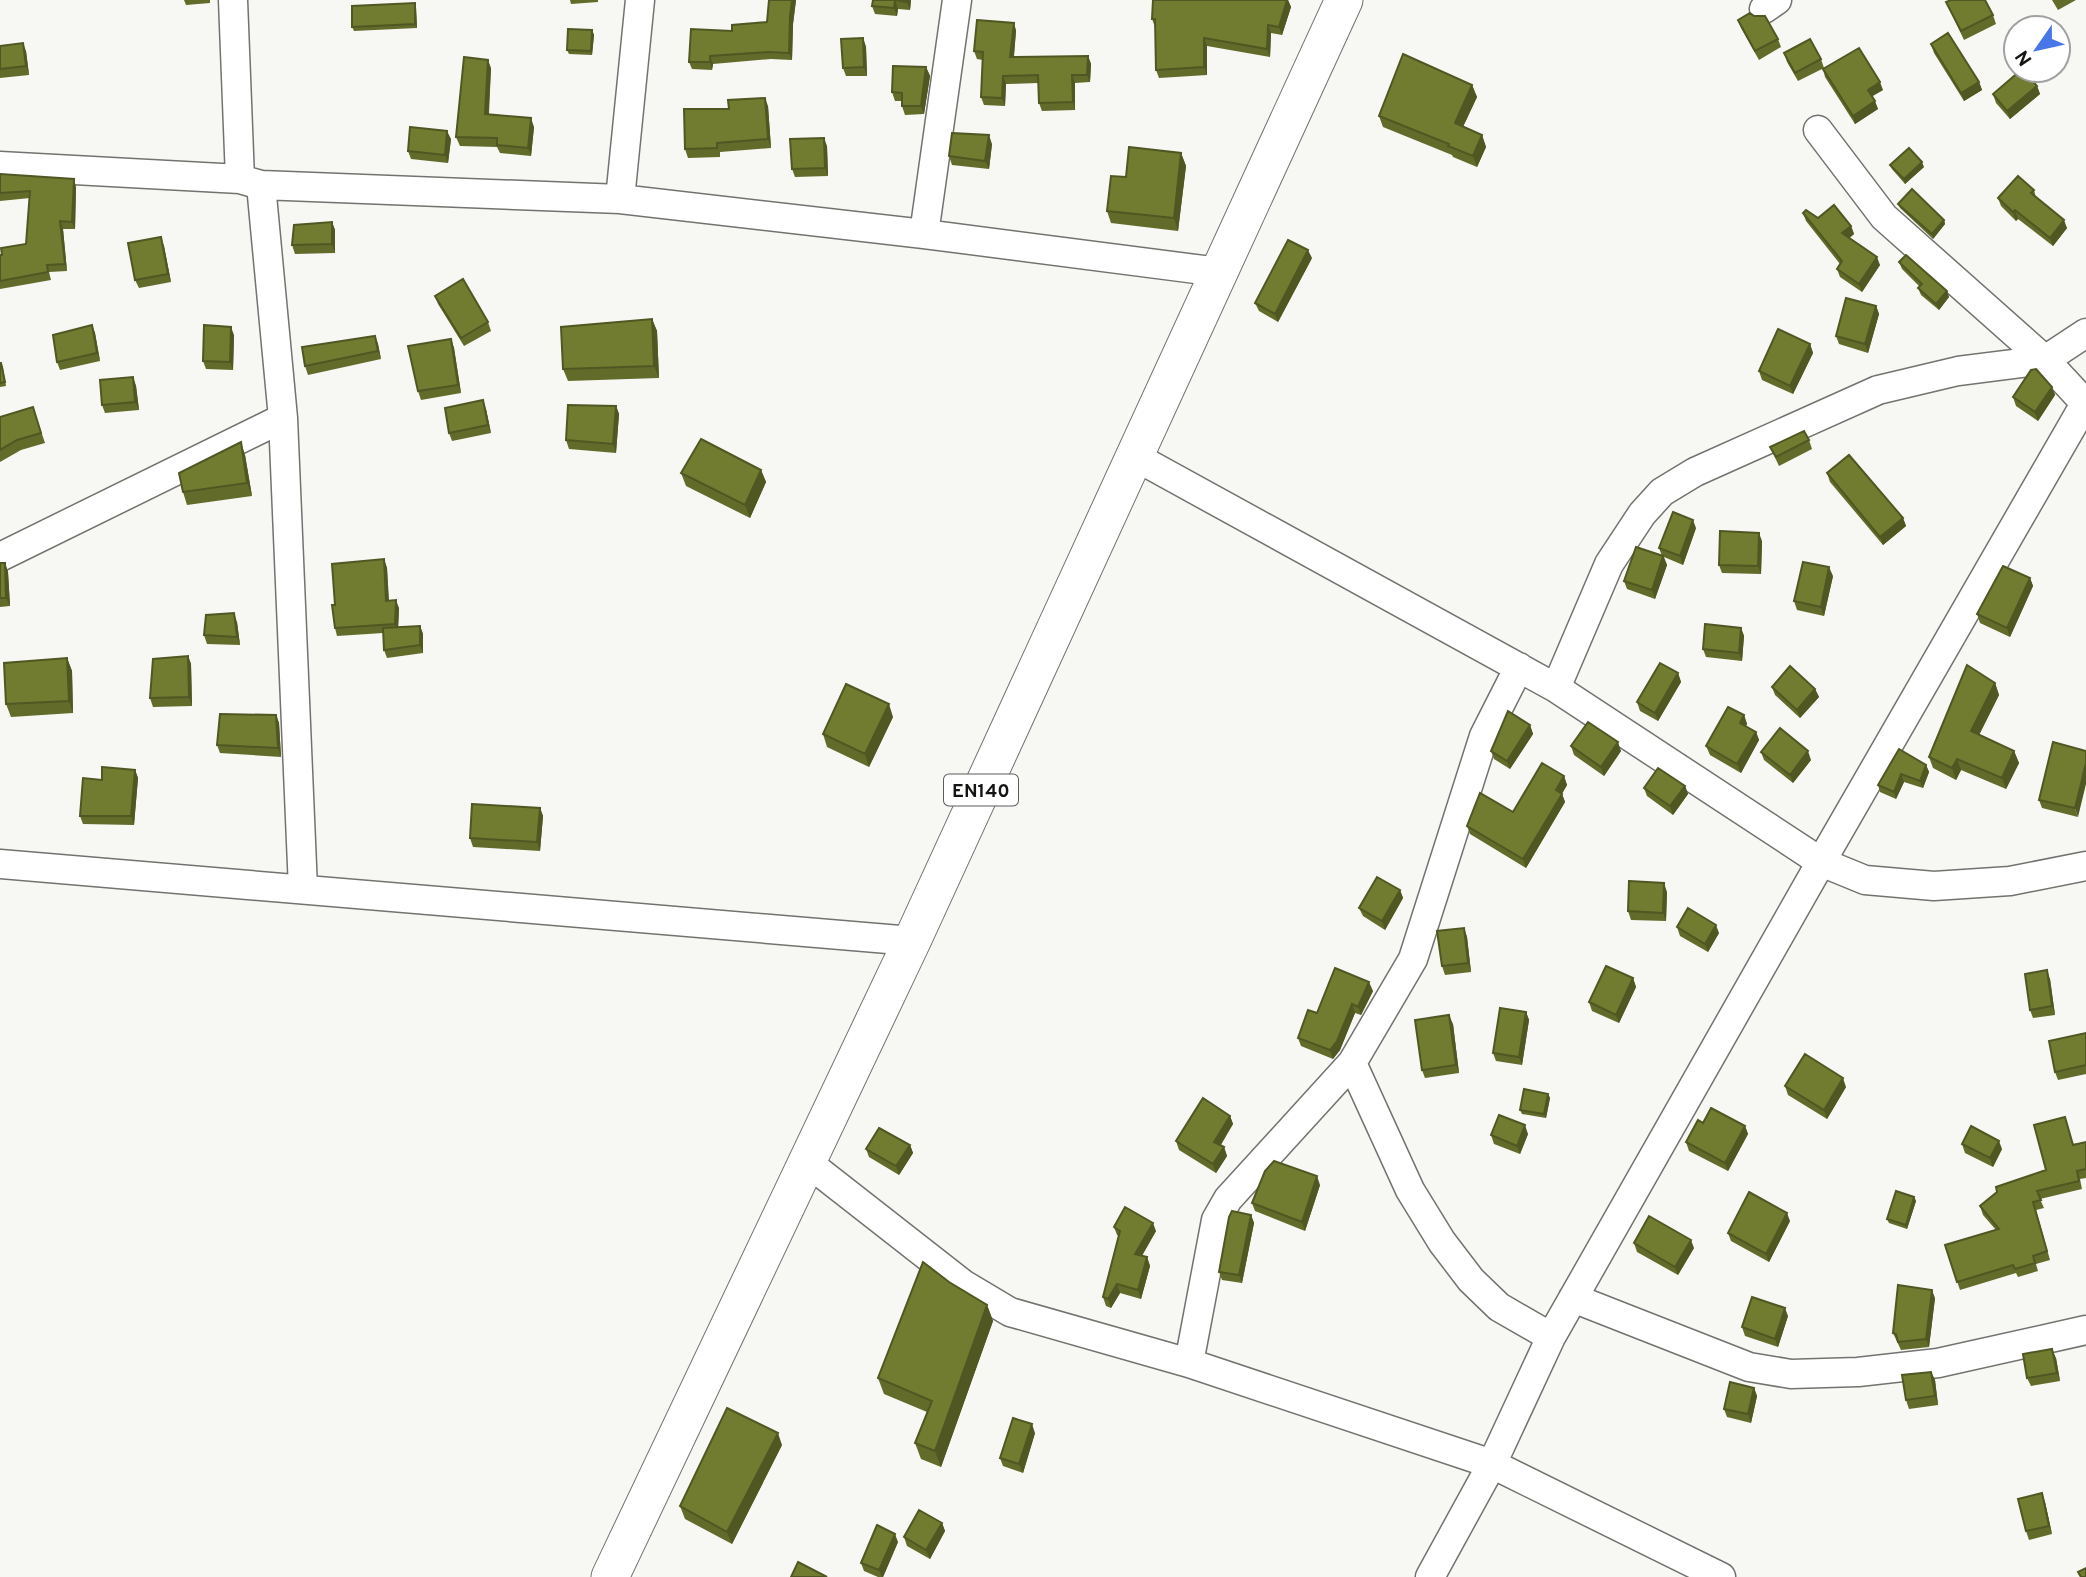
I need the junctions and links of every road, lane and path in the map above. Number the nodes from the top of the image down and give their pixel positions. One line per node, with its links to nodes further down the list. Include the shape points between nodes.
1 (233, 0): 7 (street)
2 (640, 0): 8 (street)
3 (957, 0): 9 (street)
4 (1344, 0): 10 (main road, EN140)
5 (1818, 130): 12 (street, via 1884,217)
6 (0, 166): 7 (street)
7 (250, 182): 8 (street); 14 (street)
8 (620, 199): 9 (street)
9 (924, 234): 10 (street)
10 (1219, 272): 15 (main road, EN140)
11 (2086, 333): 12 (street)
12 (2045, 360): 13 (street); 18 (street, via 1958,371 1878,390 1695,472 1662,492 1609,564)
13 (2086, 403): 19 (street)
14 (283, 418): 16 (street); 22 (street)
15 (1134, 456): 17 (street); 23 (main road, EN140)
16 (0, 557)
17 (1519, 667): 18 (street); 24 (street, via 1485,736 1413,959)
18 (1556, 688): 19 (street)
19 (1821, 862): 21 (street, via 1864,880 1934,886 2010,881); 26 (street)
20 (0, 864): 22 (street)
21 (2086, 866)
22 (303, 890): 23 (street)
23 (912, 941): 25 (main road, EN140)
24 (1352, 1063): 28 (street, via 1410,1189 1442,1242 1499,1307); 29 (street, via 1228,1199 1216,1220)
25 (807, 1162): 29 (street, via 963,1284 1010,1312); 31 (main road, EN140)
26 (1573, 1298): 27 (street, via 1749,1367 1791,1374 1938,1363); 28 (street)
27 (2086, 1330)
28 (1551, 1337): 30 (street)
29 (1189, 1363): 30 (street)
30 (1492, 1464): 32 (street); 33 (street)
31 (610, 1577)
32 (1430, 1577)
33 (1721, 1577)

